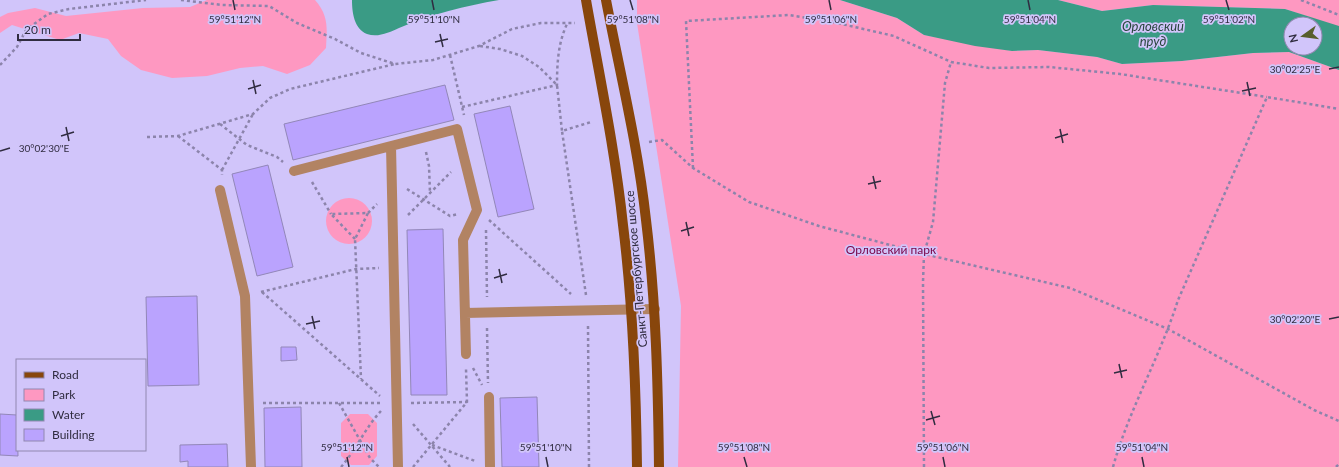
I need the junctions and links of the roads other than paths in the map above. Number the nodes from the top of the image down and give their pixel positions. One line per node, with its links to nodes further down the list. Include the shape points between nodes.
1 (606, 0): 6 (main road, Санкт-Петербургское шоссе, via 646,219)
2 (586, 2): 7 (main road, Санкт-Петербургское шоссе, via 614,160)
3 (391, 146): 4 (lane); 8 (lane, via 457,129 477,210 463,240); 12 (lane)
4 (299, 170)
5 (220, 190): 11 (lane, via 245,296)
6 (655, 309): 7 (lane); 15 (main road, Санкт-Петербургское шоссе)
7 (632, 310): 8 (lane); 14 (main road, Санкт-Петербургское шоссе)
8 (465, 313): 9 (lane)
9 (466, 354)
10 (489, 398): 13 (lane)
11 (251, 467)
12 (398, 467)
13 (490, 467)
14 (637, 467)
15 (659, 467)

